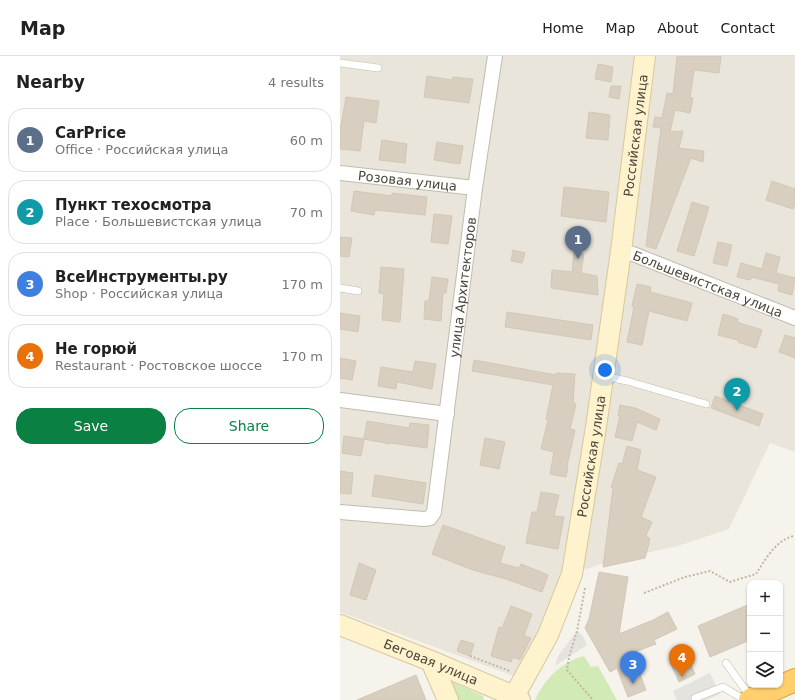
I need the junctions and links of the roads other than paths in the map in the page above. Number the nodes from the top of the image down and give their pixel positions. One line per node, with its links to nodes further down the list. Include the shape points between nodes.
1 (495, 56): 7 (street, улица Архитекторов)
2 (645, 56): 8 (main road, Российская улица)
3 (654, 56): 8 (main road, Российская улица)
4 (340, 63): 5 (lane)
5 (378, 68)
6 (340, 173): 7 (street, Розовая улица)
7 (476, 188): 15 (street, улица Архитекторов)
8 (625, 252): 11 (street, Большевистская улица); 12 (main road, Российская улица)
9 (340, 288): 10 (lane)
10 (358, 291)
11 (795, 318)
12 (608, 376): 14 (lane); 22 (main road, Российская улица, via 596,427 572,574 548,636)
13 (340, 400): 15 (street)
14 (706, 404)
15 (447, 414): 16 (street, улица Архитекторов, via 434,512 430,518)
16 (340, 512)
17 (340, 625): 18 (main road, Беговая улица)
18 (431, 661): 22 (main road, Беговая улица); 23 (main road)
19 (726, 663): 25 (lane)
20 (795, 680): 25 (highway)
21 (795, 695): 26 (highway)
22 (518, 699)
23 (448, 700)
24 (695, 700): 25 (lane, via 723,687)
25 (749, 700)
26 (784, 700)

